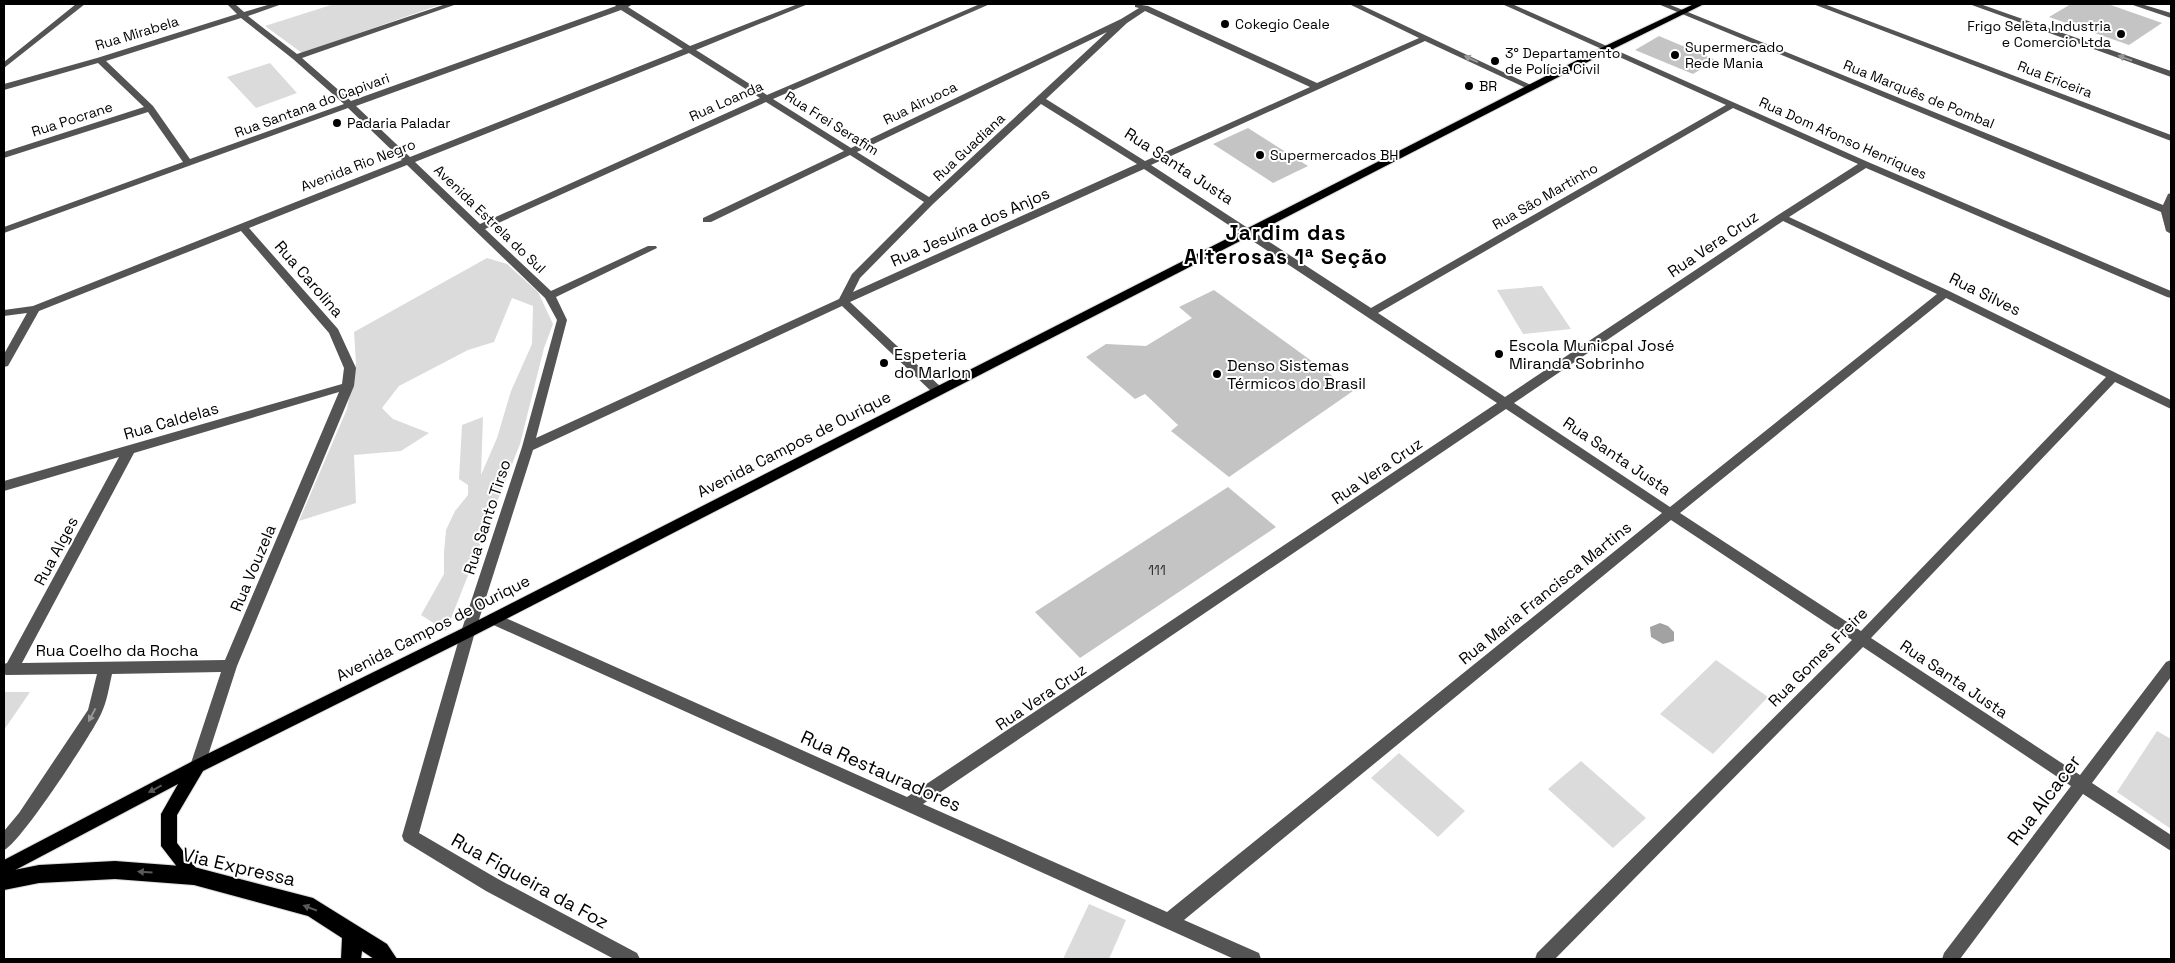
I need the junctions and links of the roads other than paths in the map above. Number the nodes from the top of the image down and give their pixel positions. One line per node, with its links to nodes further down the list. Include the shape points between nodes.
1 (81, 4): 25 (street)
2 (231, 4): 17 (street, Avenida Estrela do Sul)
3 (278, 4): 17 (street, Rua Mirabela)
4 (453, 4): 23 (street)
5 (804, 4): 22 (street, Avenida Rio Negro)
6 (986, 4): 30 (street, Rua Loanda)
7 (1353, 4): 20 (street)
8 (1506, 4): 21 (street, Rua Dom Afonso Henriques)
9 (1662, 4): 16 (street, Rua Marquês de Pombal)
10 (1700, 4): 16 (main road, Avenida Campos de Ourique)
11 (1817, 4): 35 (street, Rua Ericeira)
12 (1973, 4): 26 (street, one-way to 12)
13 (2134, 4): 18 (street)
14 (623, 5): 22 (street, Rua Frei Serafim); 33 (street, Rua Santana do Capivari)
15 (1140, 6): 19 (street, Rua Airuoca); 28 (street)
16 (1683, 12): 21 (main road, Avenida Campos de Ourique); 44 (street, Rua Marquês de Pombal)
17 (242, 15): 23 (street, Avenida Estrela do Sul); 24 (street, Rua Mirabela)
18 (2171, 16)
19 (1124, 21): 31 (street, Rua Guadiana); 36 (street, Rua Airuoca)
20 (1426, 38): 28 (street, Rua Jesuína dos Anjos); 29 (street, one-way to 20)
21 (1606, 49): 29 (main road, Avenida Campos de Ourique); 32 (street, Rua Dom Afonso Henriques)
22 (688, 50): 30 (street, Rua Frei Serafim); 38 (street, Avenida Rio Negro)
23 (296, 57): 33 (street, Avenida Estrela do Sul)
24 (100, 60): 27 (street, Rua Mirabela); 34 (street)
25 (4, 66)
26 (2171, 74)
27 (4, 87)
28 (1318, 87): 40 (street, Rua Jesuína dos Anjos)
29 (1531, 87): 51 (main road, Avenida Campos de Ourique)
30 (767, 98): 36 (street, Rua Frei Serafim); 48 (street, Rua Loanda)
31 (1041, 100): 40 (street, Rua Santa Justa); 43 (street, Rua Guadiana)
32 (1734, 104): 41 (street, Rua Dom Afonso Henriques); 59 (street, Rua São Martinho)
33 (351, 106): 38 (street, Avenida Estrela do Sul); 39 (street, Rua Santana do Capivari)
34 (150, 108): 37 (street, Rua Pocrane); 39 (street)
35 (2171, 138)
36 (851, 151): 43 (street, Rua Frei Serafim); 46 (street, Rua Airuoca)
37 (4, 155)
38 (409, 161): 47 (street, Avenida Rio Negro); 48 (street, Avenida Estrela do Sul)
39 (188, 163): 49 (street, Rua Santana do Capivari)
40 (1146, 164): 51 (street, Rua Santa Justa); 56 (street, Rua Jesuína dos Anjos)
41 (1865, 164): 45 (street, Rua Vera Cruz); 54 (street, Rua Dom Afonso Henriques)
42 (2171, 196): 44 (street)
43 (930, 202): 56 (street, Rua Guadiana, via 856,276)
44 (2166, 210): 50 (street)
45 (1782, 217): 53 (street, Rua Silves); 64 (street, Rua Vera Cruz)
46 (707, 220)
47 (242, 226): 57 (street, Avenida Rio Negro); 62 (street, Rua Carolina, via 334,332 350,368)
48 (479, 228): 55 (street, Avenida Estrela do Sul)
49 (4, 230)
50 (2171, 231)
51 (1248, 232): 59 (street, Rua Santa Justa); 63 (main road, Avenida Campos de Ourique)
52 (652, 248): 55 (street)
53 (1945, 293): 61 (street, Rua Silves); 69 (street, Rua Maria Francisca Martins)
54 (2171, 295)
55 (550, 296): 66 (street, Rua Santo Tirso, via 562,320)
56 (843, 301): 63 (street); 66 (street, Rua Jesuína dos Anjos)
57 (34, 309): 58 (street, Avenida Rio Negro); 60 (street)
58 (4, 313)
59 (1370, 313): 64 (street, Rua Santa Justa)
60 (4, 363)
61 (2114, 376): 65 (street, Rua Silves); 72 (street, Rua Gomes Freire)
62 (348, 386): 67 (street, Rua Caldelas); 73 (street, Rua Vouzela)
63 (938, 391): 70 (main road, Avenida Campos de Ourique)
64 (1508, 403): 69 (street, Rua Santa Justa); 79 (street, Rua Vera Cruz)
65 (2171, 404)
66 (528, 448): 71 (street, Rua Santo Tirso)
67 (130, 450): 68 (street, Rua Caldelas); 75 (street, Rua Alges)
68 (4, 486)
69 (1671, 513): 72 (street, Rua Santa Justa); 86 (street, Rua Maria Francisca Martins)
70 (494, 619): 71 (main road, Avenida Campos de Ourique); 79 (street, Rua Restauradores)
71 (468, 632): 77 (main road, Avenida Campos de Ourique); 80 (street, Rua Santo Tirso)
72 (1862, 639): 78 (street, Rua Santa Justa); 92 (street, Rua Gomes Freire)
73 (230, 666): 76 (street, Rua Coelho da Rocha); 77 (street, Rua Vouzela)
74 (2171, 666): 78 (street, Rua Alcacer)
75 (8, 668): 76 (street, Rua Coelho da Rocha)
76 (106, 668): 81 (street, one-way to 81, via 95,712 25,818)
77 (198, 766): 83 (main road, Avenida Campos de Ourique, one-way to 83); 84 (main road, via 169,814 169,846)
78 (2081, 784): 82 (street, Rua Santa Justa); 93 (street, Rua Alcacer)
79 (908, 805): 86 (street, Rua Restauradores)
80 (410, 836): 90 (street, Rua Figueira da Foz, via 492,885)
81 (4, 843)
82 (2171, 844)
83 (4, 868)
84 (194, 876): 85 (highway, Via Expressa, one-way to 85, via 115,870 39,874); 87 (highway, Via Expressa, one-way to 84, via 313,908)
85 (4, 881)
86 (1169, 921): 91 (street, Rua Restauradores)
87 (352, 932): 88 (highway); 89 (highway, Via Expressa)
88 (351, 959)
89 (387, 959)
90 (631, 959)
91 (1253, 959)
92 (1543, 959)
93 (1950, 959)

